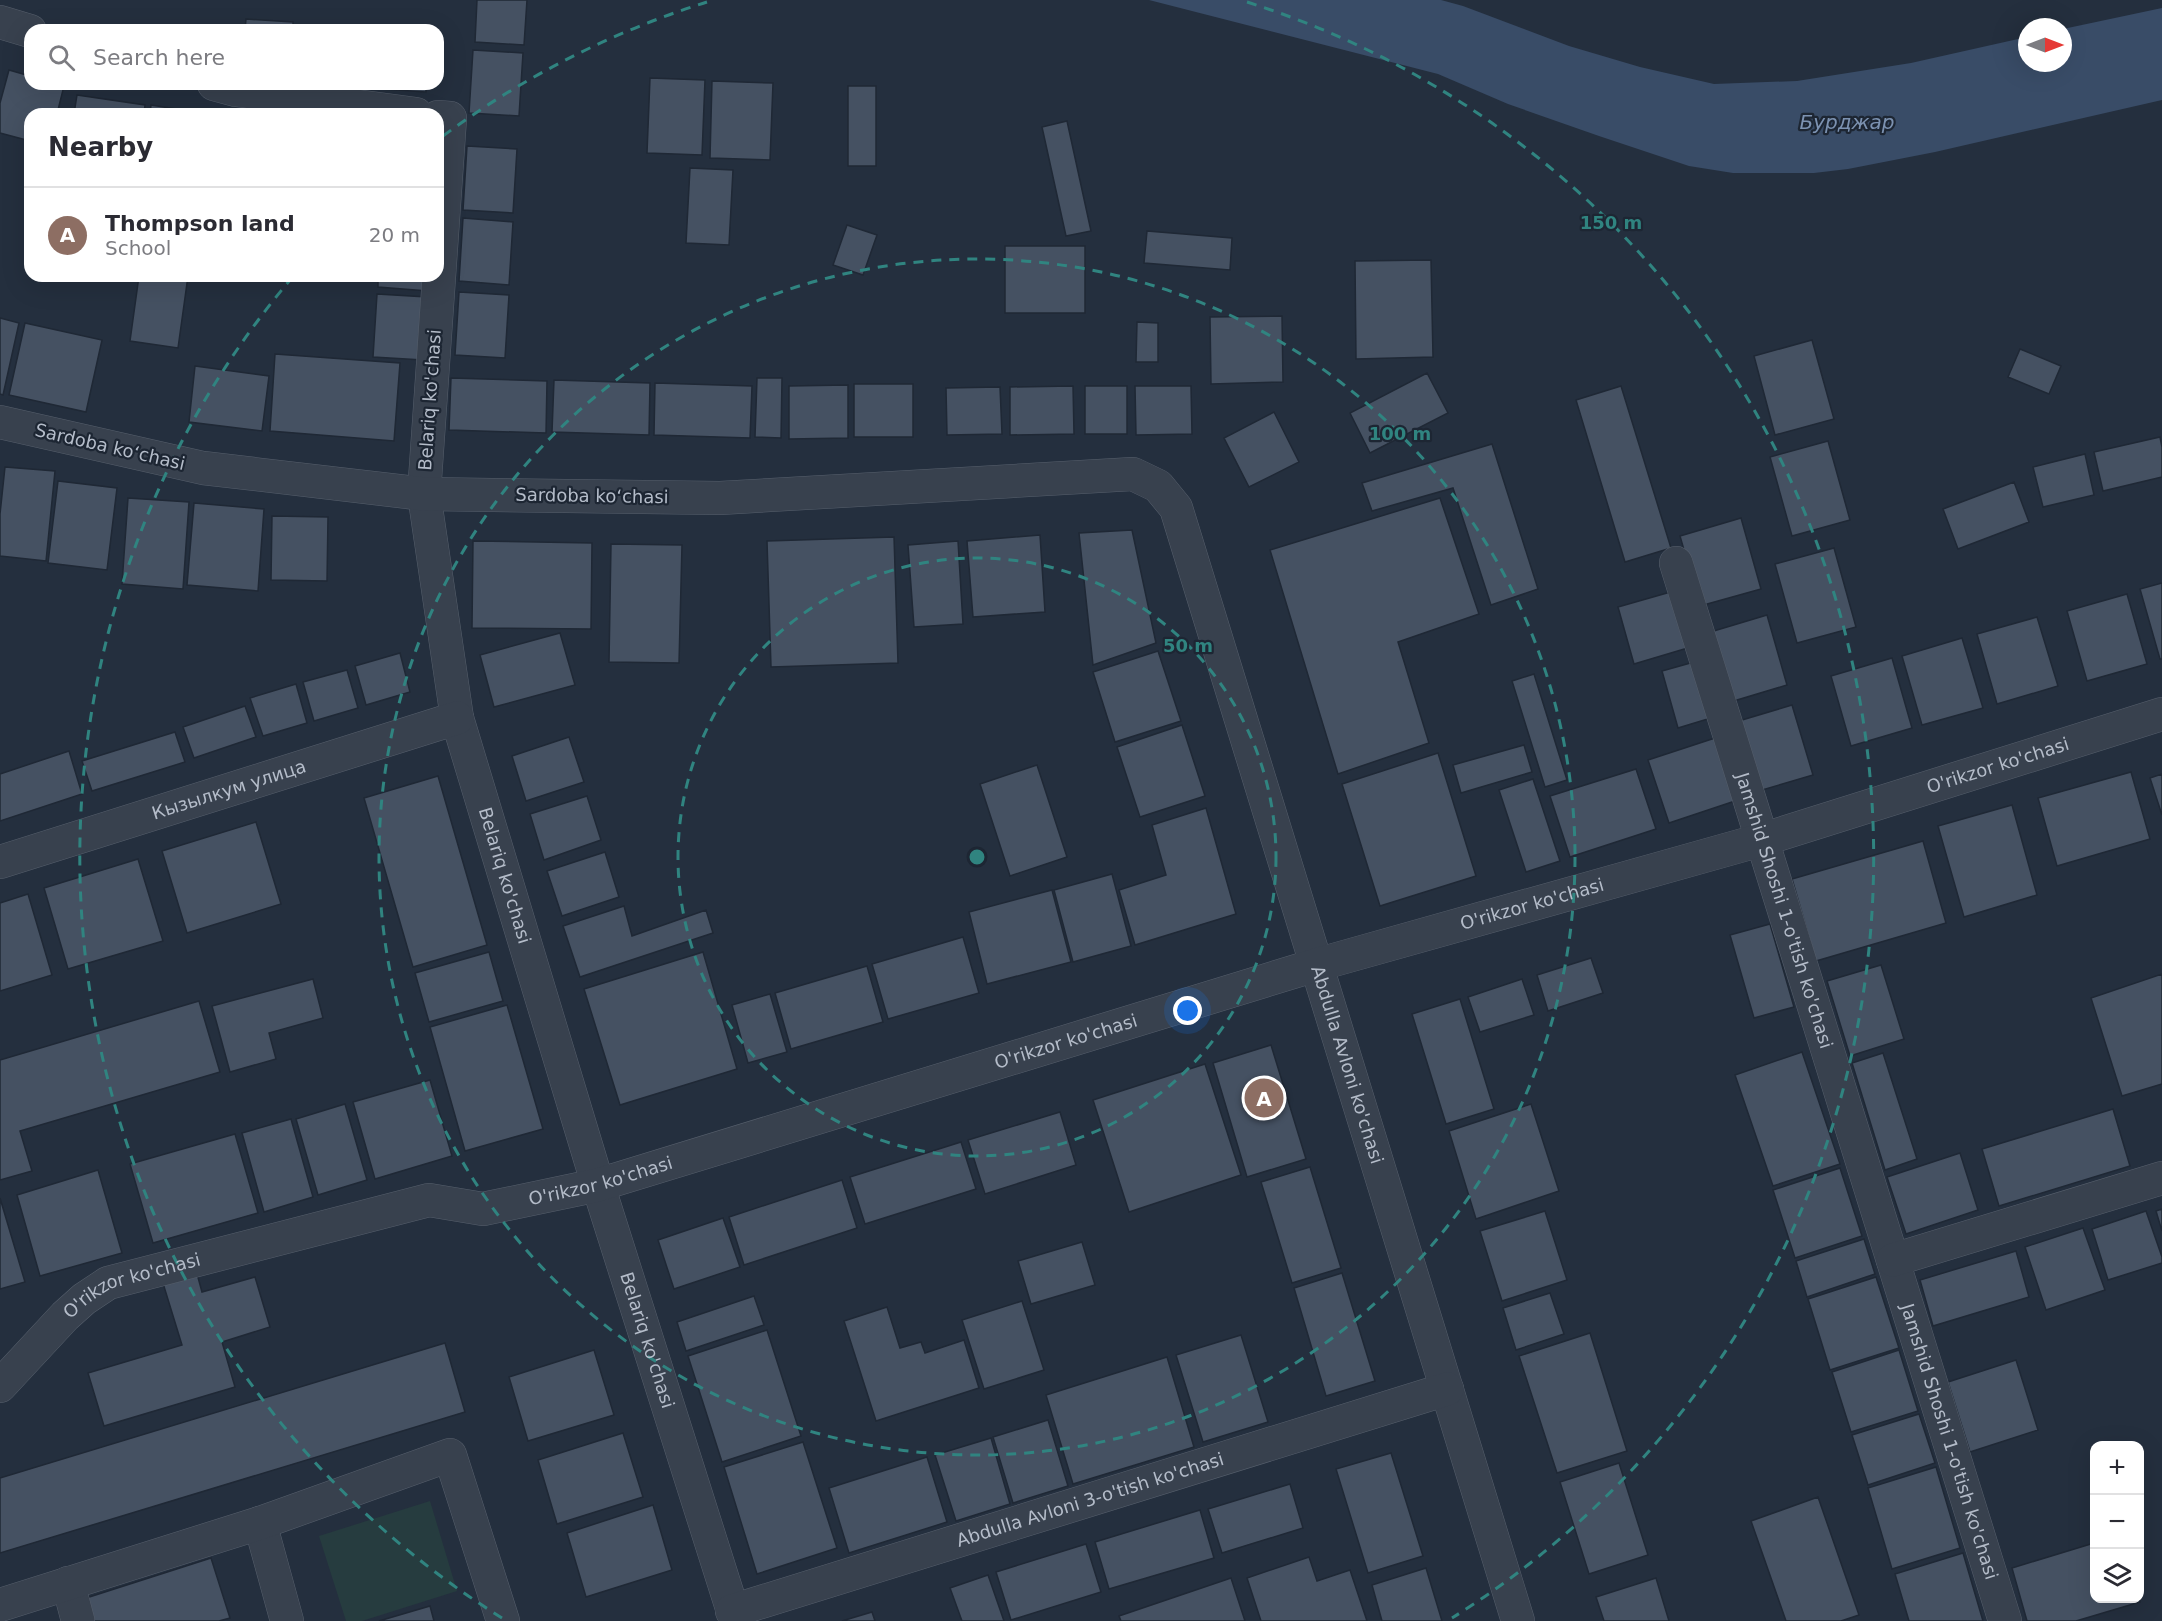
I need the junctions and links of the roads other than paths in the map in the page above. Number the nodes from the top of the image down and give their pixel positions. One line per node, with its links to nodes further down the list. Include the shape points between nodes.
1 (0, 22): 2 (street)
2 (24, 29)
3 (236, 90): 4 (street)
4 (371, 108)
5 (444, 118): 6 (street, Belariq ko'chasi, via 450,118)
6 (444, 205)
7 (439, 282): 9 (street, Belariq ko'chasi)
8 (0, 422): 9 (street, Sardoba koʻchasi, via 203,468)
9 (424, 494): 10 (street, Sardoba koʻchasi, via 720,498 1133,474 1158,486); 13 (street, Belariq ko'chasi)
10 (1176, 508): 16 (street, Abdulla Avloni ko'chasi)
11 (1676, 563): 14 (street, Jamshid Shoshi 1-o'tish ko'chasi)
12 (2162, 714): 14 (street, O'rikzor ko'chasi)
13 (457, 718): 15 (street, Кызылкум улица); 18 (street, Belariq ko'chasi)
14 (1761, 840): 16 (street, O'rikzor ko'chasi); 19 (street, Jamshid Shoshi 1-o'tish ko'chasi)
15 (0, 862)
16 (1317, 965): 18 (street, O'rikzor ko'chasi); 21 (street, Abdulla Avloni ko'chasi)
17 (2162, 1178): 19 (street)
18 (598, 1185): 20 (street, O'rikzor ko'chasi, via 483,1209 429,1200 108,1283 65,1316); 25 (street, Belariq ko'chasi)
19 (1893, 1260): 30 (street, Jamshid Shoshi 1-o'tish ko'chasi)
20 (0, 1386)
21 (1447, 1389): 25 (street, Abdulla Avloni 3-o'tish ko'chasi); 29 (street, Abdulla Avloni ko'chasi)
22 (260, 1523): 23 (street); 27 (street); 28 (street, via 450,1455)
23 (68, 1583): 24 (street); 26 (street)
24 (0, 1605)
25 (734, 1616)
26 (78, 1621)
27 (287, 1621)
28 (503, 1621)
29 (1518, 1621)
30 (2005, 1621)

